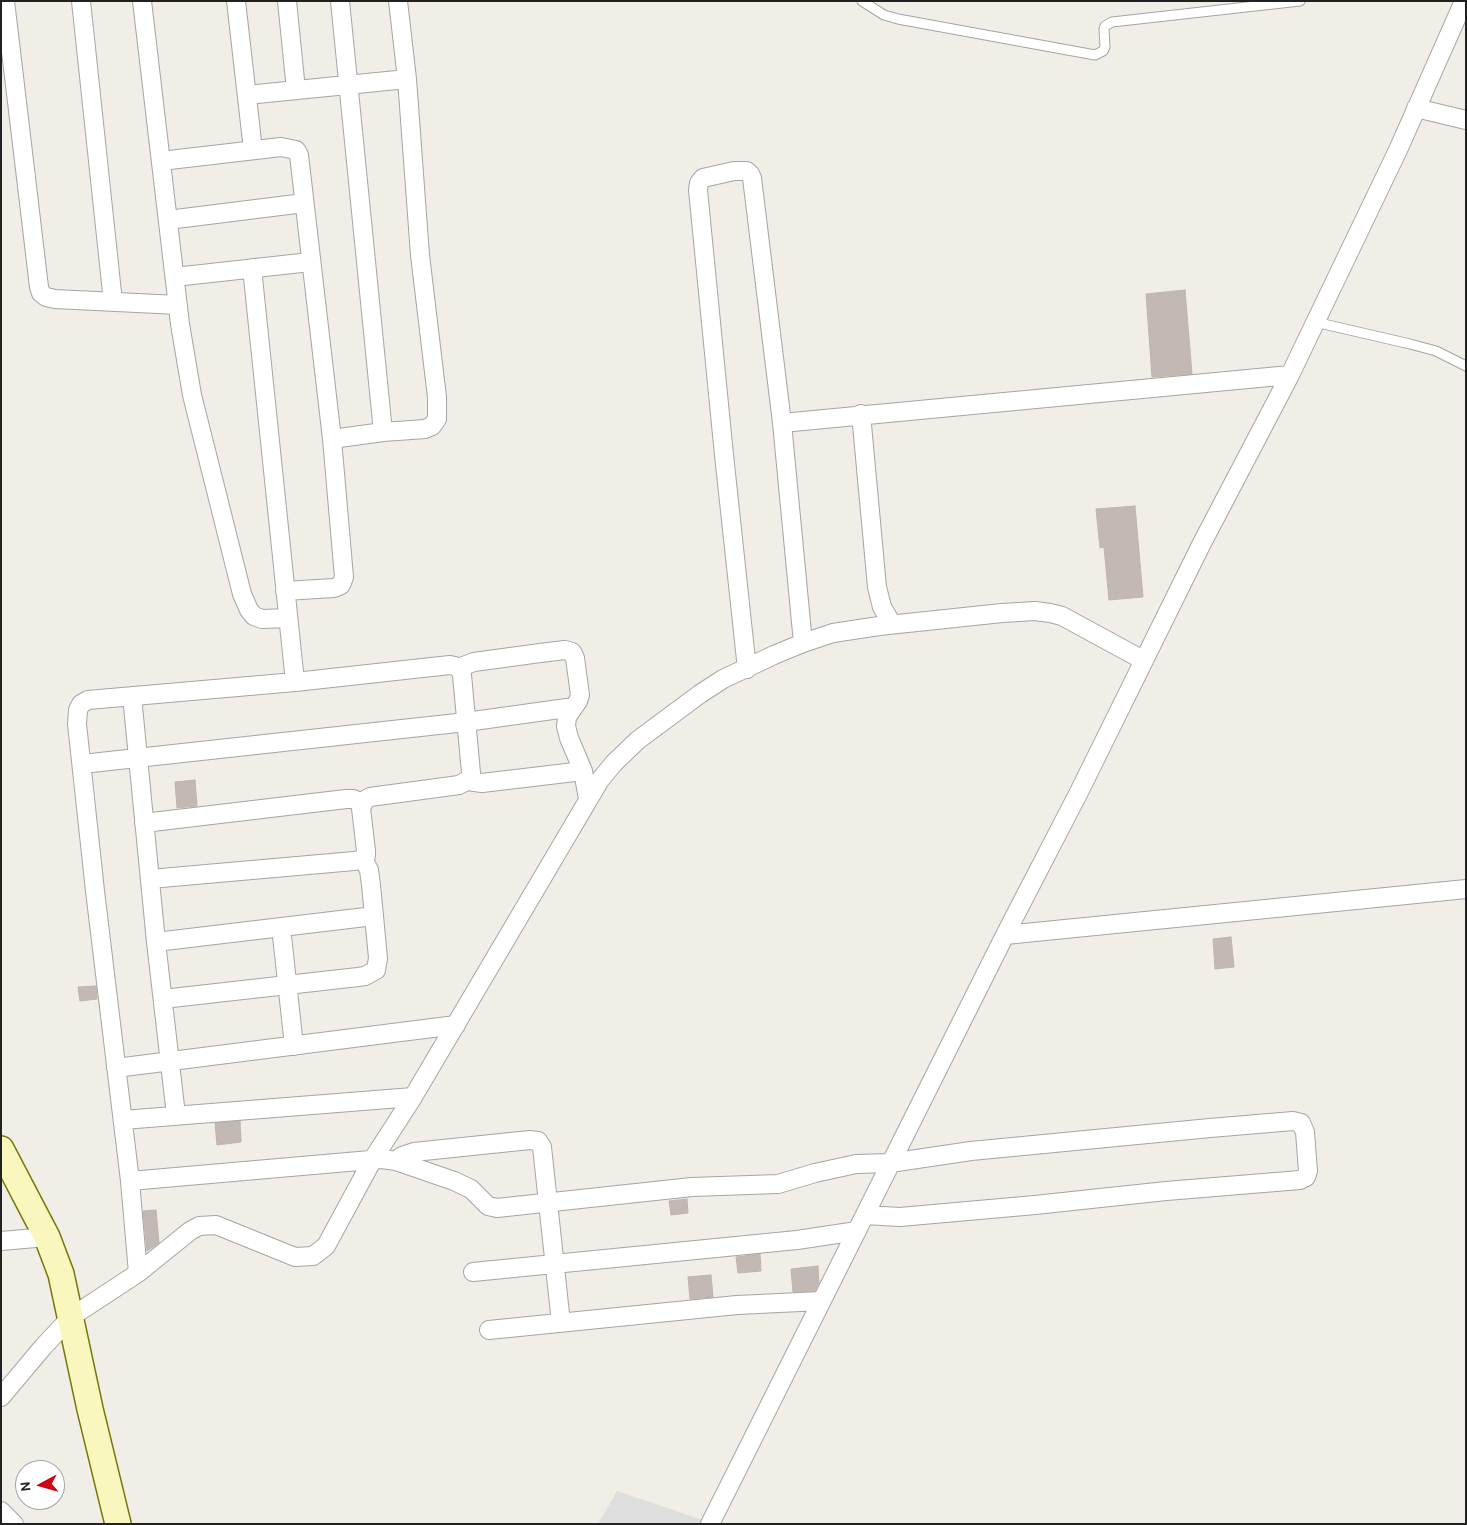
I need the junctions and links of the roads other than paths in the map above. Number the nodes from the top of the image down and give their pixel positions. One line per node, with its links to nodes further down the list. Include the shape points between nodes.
1 (5, 1): 24 (street, via 41,293 55,299)
2 (81, 1): 24 (street)
3 (142, 1): 18 (street)
4 (236, 1): 14 (street)
5 (287, 1): 13 (street)
6 (340, 1): 12 (street)
7 (398, 1): 11 (street)
8 (862, 1): 9 (lane, via 898,20 1095,55 1103,51 1104,29 1112,22)
9 (1300, 1)
10 (1464, 1): 15 (street)
11 (407, 79): 12 (street); 31 (street, via 420,255 438,414 429,428)
12 (348, 84): 13 (street); 31 (street)
13 (296, 90): 14 (street)
14 (247, 95): 17 (street)
15 (1416, 108): 16 (street); 26 (street)
16 (1466, 120)
17 (253, 150): 18 (street); 19 (street, via 281,147 296,150)
18 (161, 160): 20 (street)
19 (304, 203): 20 (street); 21 (street)
20 (168, 220): 23 (street)
21 (310, 262): 22 (street); 32 (street)
22 (252, 268): 23 (street); 33 (street)
23 (175, 277): 25 (street)
24 (113, 302): 25 (street)
25 (178, 305): 34 (street, via 192,395 242,594 254,616 269,620)
26 (1315, 322): 27 (lane, via 1436,351); 28 (street)
27 (1466, 366)
28 (1290, 375): 29 (street); 37 (street)
29 (861, 414): 30 (street); 35 (street, via 877,587 882,607)
30 (782, 422): 36 (street); 39 (street, via 750,174 734,170 703,178 699,183 698,197)
31 (383, 432): 32 (street)
32 (332, 439): 33 (street, via 343,581 334,588)
33 (285, 591): 34 (street)
34 (288, 618): 40 (street)
35 (892, 624): 36 (street, via 833,633); 37 (street, via 1002,613 1050,613)
36 (803, 643): 39 (street)
37 (1143, 660): 56 (street)
38 (458, 668): 40 (street, via 450,665); 42 (street, via 474,662 569,650 575,658 580,689); 43 (street, via 462,675)
39 (747, 669): 48 (street, via 723,679 638,740 614,763)
40 (295, 682): 41 (street)
41 (132, 696): 44 (street); 45 (street, via 88,700 81,704 76,715)
42 (574, 707): 43 (street); 46 (street, via 567,717 566,726)
43 (466, 722): 44 (street); 47 (street, via 471,773)
44 (138, 758): 45 (street); 50 (street)
45 (82, 764): 63 (street)
46 (583, 771): 47 (street, via 482,783); 48 (street)
47 (468, 781): 49 (street, via 370,797)
48 (588, 799): 60 (street)
49 (362, 803): 50 (street, via 346,799); 51 (street, via 366,850)
50 (144, 823): 52 (street)
51 (363, 859): 52 (street); 54 (street, via 370,877)
52 (150, 880): 57 (street)
53 (1466, 889): 56 (street)
54 (374, 916): 55 (street); 58 (street, via 376,970 365,976)
55 (281, 927): 57 (street); 58 (street)
56 (1005, 935): 70 (street)
57 (156, 942): 59 (street)
58 (287, 985): 59 (street); 61 (street)
59 (162, 999): 62 (street)
60 (456, 1025): 61 (street); 64 (street)
61 (294, 1046): 62 (street)
62 (169, 1062): 63 (street); 65 (street)
63 (116, 1068): 66 (street)
64 (413, 1097): 65 (street); 68 (street)
65 (176, 1115): 66 (street)
66 (123, 1120): 71 (street)
67 (1, 1149): 75 (street)
68 (373, 1158): 69 (street); 71 (street); 79 (street, via 326,1246 312,1256 295,1257 228,1228 209,1224 190,1231)
69 (396, 1162): 72 (street, via 464,1185 493,1208); 72 (street, via 414,1152 535,1140 542,1147)
70 (890, 1163): 72 (street, via 839,1167 778,1184 692,1187); 73 (street); 73 (street, via 971,1151 1297,1121 1304,1127 1308,1171 1300,1180 1278,1183 900,1217)
71 (130, 1181): 79 (street)
72 (546, 1203): 77 (street)
73 (865, 1215): 74 (street)
74 (857, 1231): 77 (street); 80 (street)
75 (47, 1237): 76 (street); 81 (street, via 61,1274)
76 (1, 1241)
77 (554, 1264): 78 (street); 82 (street)
78 (474, 1272)
79 (138, 1273): 81 (street)
80 (821, 1301): 82 (street, via 718,1307); 88 (street)
81 (71, 1318): 84 (street); 87 (street)
82 (561, 1323): 83 (street)
83 (489, 1330)
84 (1, 1397)
85 (1, 1511): 86 (street)
86 (14, 1524)
87 (118, 1524)
88 (710, 1524)

